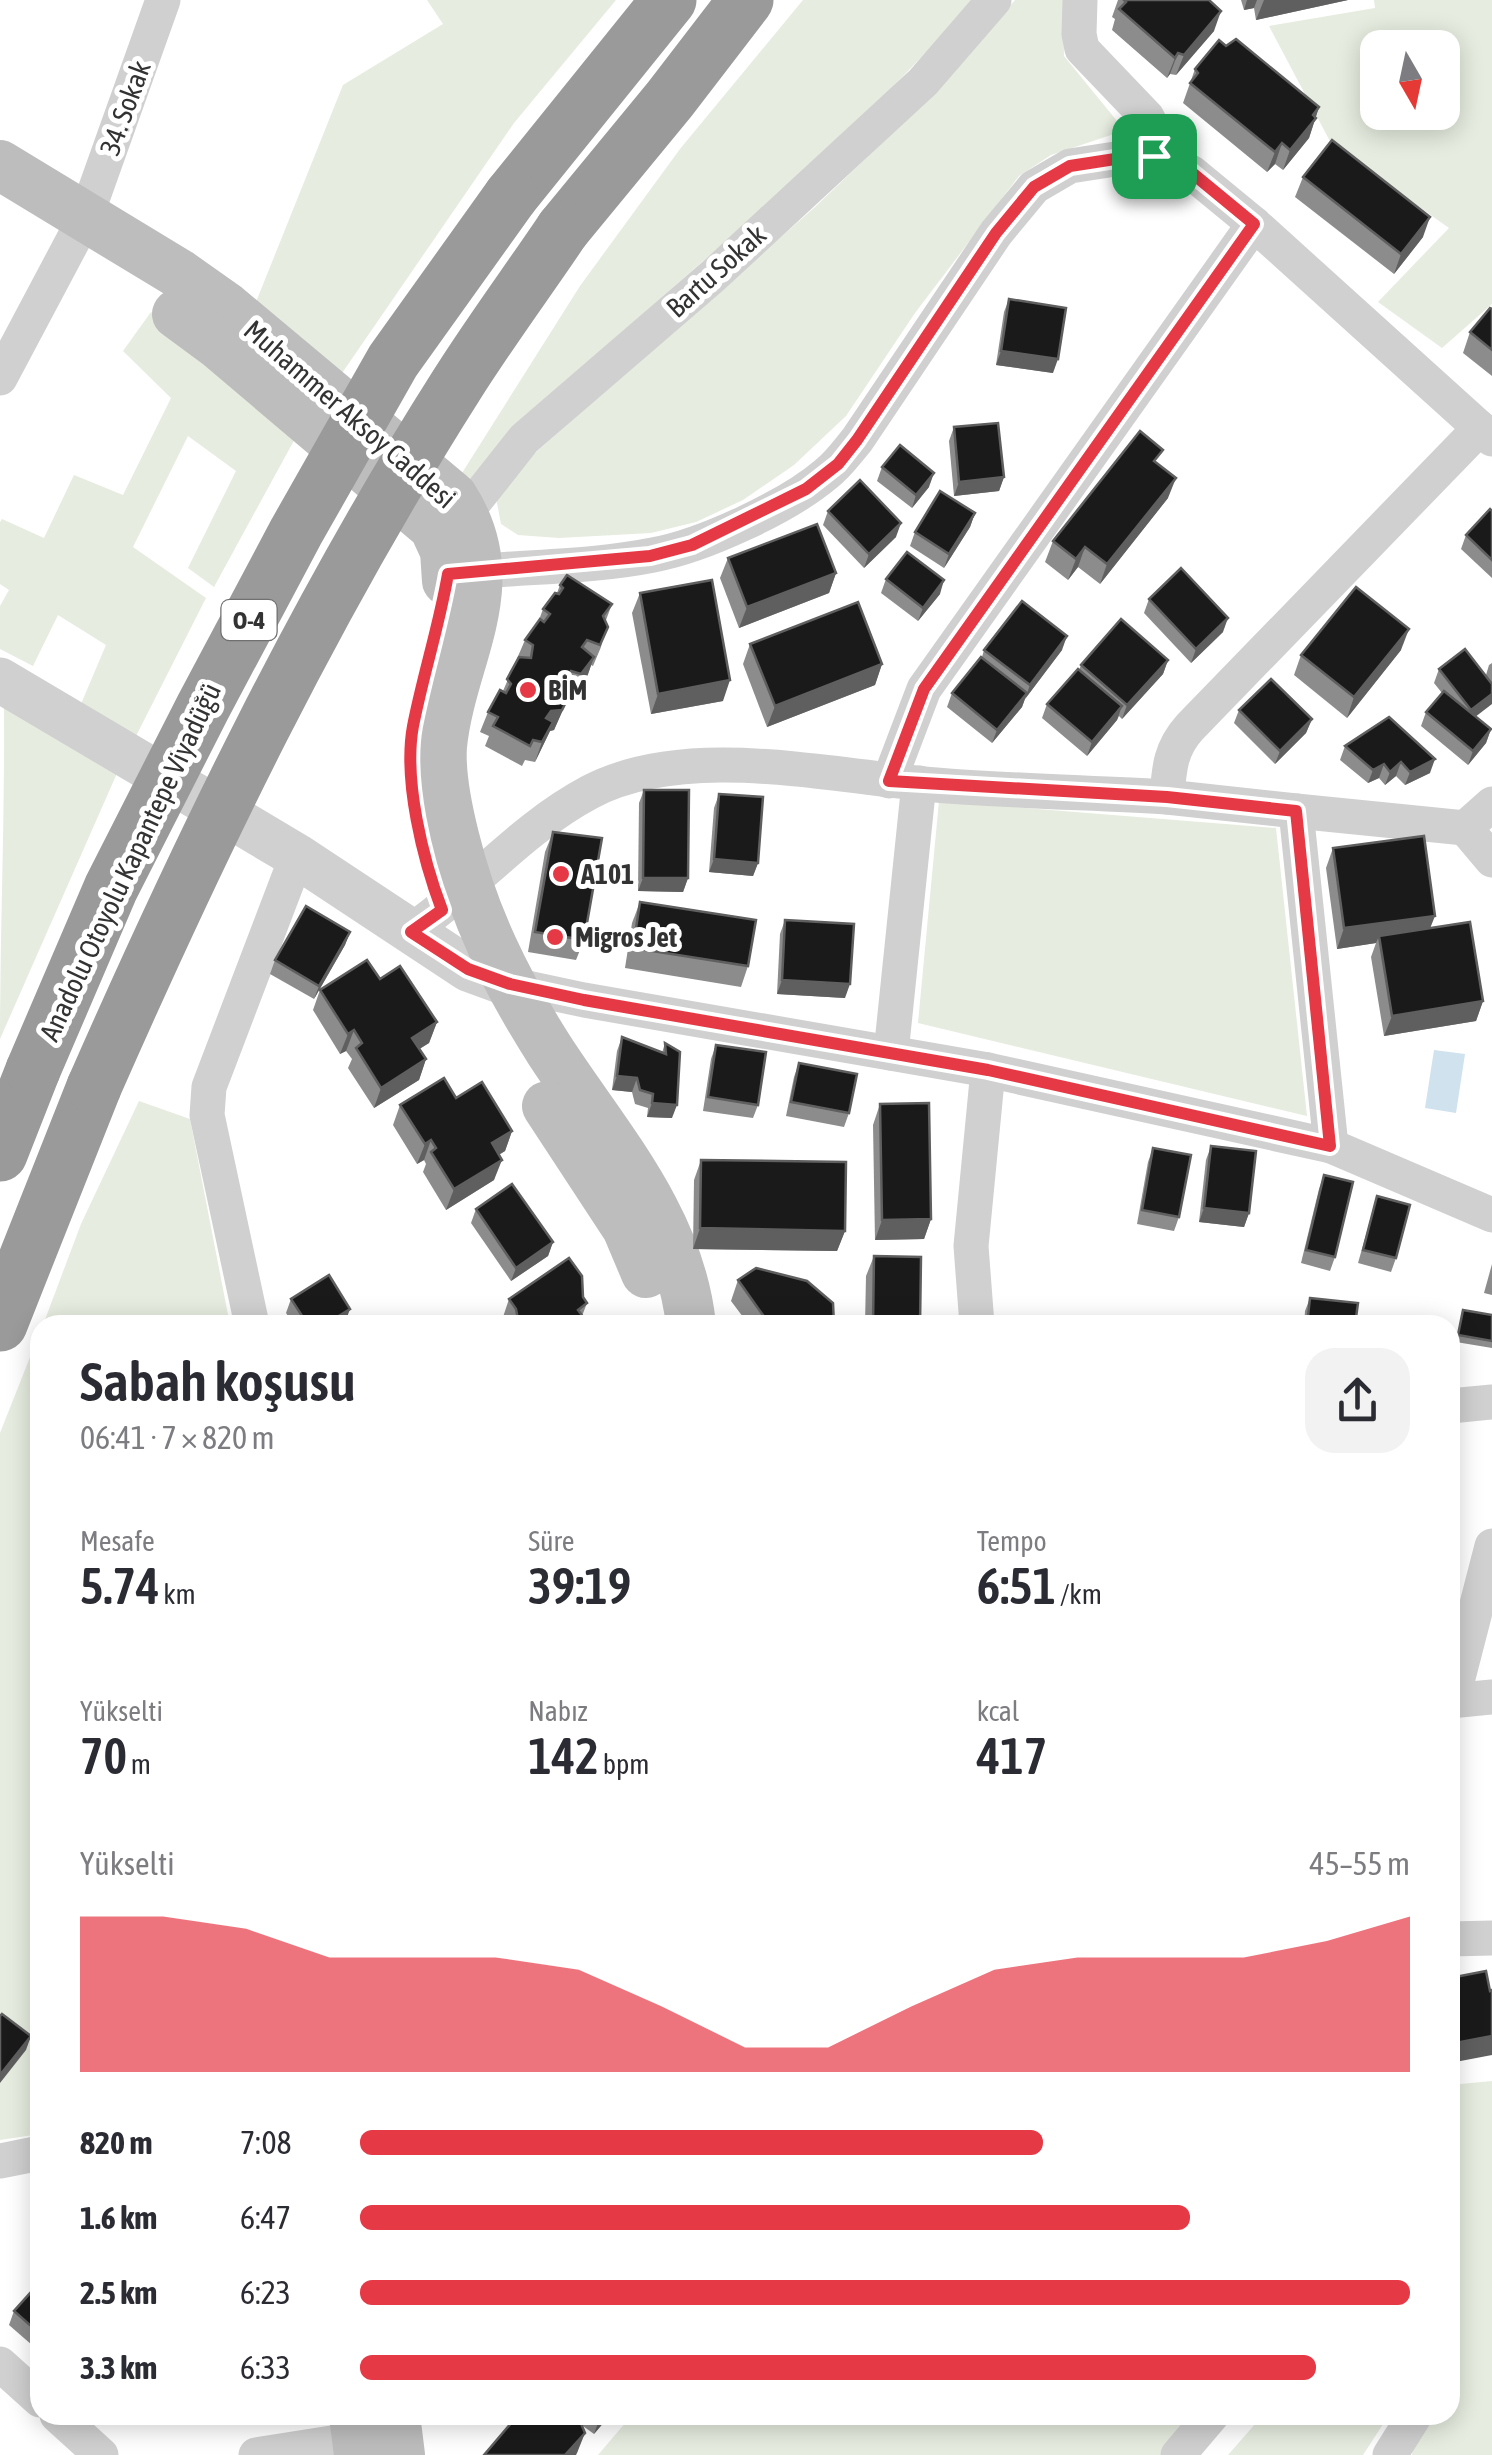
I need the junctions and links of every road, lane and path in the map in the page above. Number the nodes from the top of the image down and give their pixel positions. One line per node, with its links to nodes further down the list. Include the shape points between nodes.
1 (163, 0): 10 (street, 34. Sokak)
2 (669, 0): 27 (highway, Anadolu Otoyolu Kapantepe Viyadüğü / O-4, bridge, via 511,196 393,361 202,706 112,888)
3 (746, 0): 33 (highway, O-4, bridge, via 563,228 456,386 353,560 170,915)
4 (994, 0): 13 (street, Bartu Sokak, via 923,82 524,439)
5 (1080, 0): 6 (street, via 1082,49 1147,116)
6 (1154, 156): 9 (street, via 1180,163); 13 (street, via 1082,163 1034,187 857,440 806,489 671,551 622,559)
7 (0, 165): 10 (main road, Muhammer Aksoy Caddesi)
8 (0, 202): 10 (main road, Muhammer Aksoy Caddesi)
9 (1254, 224): 12 (street); 15 (street, via 924,689)
10 (79, 230): 11 (street, 34. Sokak); 13 (main road, Muhammer Aksoy Caddesi, via 178,272 263,335 453,497)
11 (0, 378)
12 (1486, 433): 16 (street, via 1177,742)
13 (458, 551): 22 (main road, via 477,604 442,748)
14 (0, 680): 20 (street)
15 (904, 782): 16 (street); 22 (street, via 700,764 629,776 558,810); 24 (street)
16 (1167, 797): 18 (street)
17 (1492, 804): 19 (street)
18 (1296, 811): 19 (street); 26 (street)
19 (1464, 828): 21 (street)
20 (297, 856): 22 (street); 29 (street, via 209,1087 207,1115)
21 (1492, 860)
22 (440, 910): 23 (street); 23 (main road, via 480,923)
23 (488, 976): 24 (street, via 584,1000); 30 (main road, via 521,1067 627,1228 645,1268); 31 (main road, via 659,1215)
24 (891, 1053): 25 (street)
25 (988, 1070): 26 (street); 32 (street, via 971,1246)
26 (1330, 1146): 28 (street)
27 (0, 1154)
28 (1492, 1214)
29 (250, 1315)
30 (654, 1315)
31 (689, 1315)
32 (975, 1315)
33 (0, 1324)
34 (1492, 1402): 35 (street)
35 (1460, 1405)
36 (1492, 1546): 37 (street)
37 (1460, 1667)
38 (1492, 1697): 39 (street)
39 (1460, 1700)
40 (1492, 1938): 41 (street)
41 (1460, 1939)
42 (30, 2155): 43 (street)
43 (0, 2162)
44 (0, 2364): 45 (street)
45 (30, 2391)
46 (67, 2425): 50 (street)
47 (1204, 2425): 52 (street)
48 (1409, 2425): 53 (street)
49 (373, 2436): 51 (street)
50 (101, 2455)
51 (256, 2455)
52 (1178, 2455)
53 (1390, 2455)

